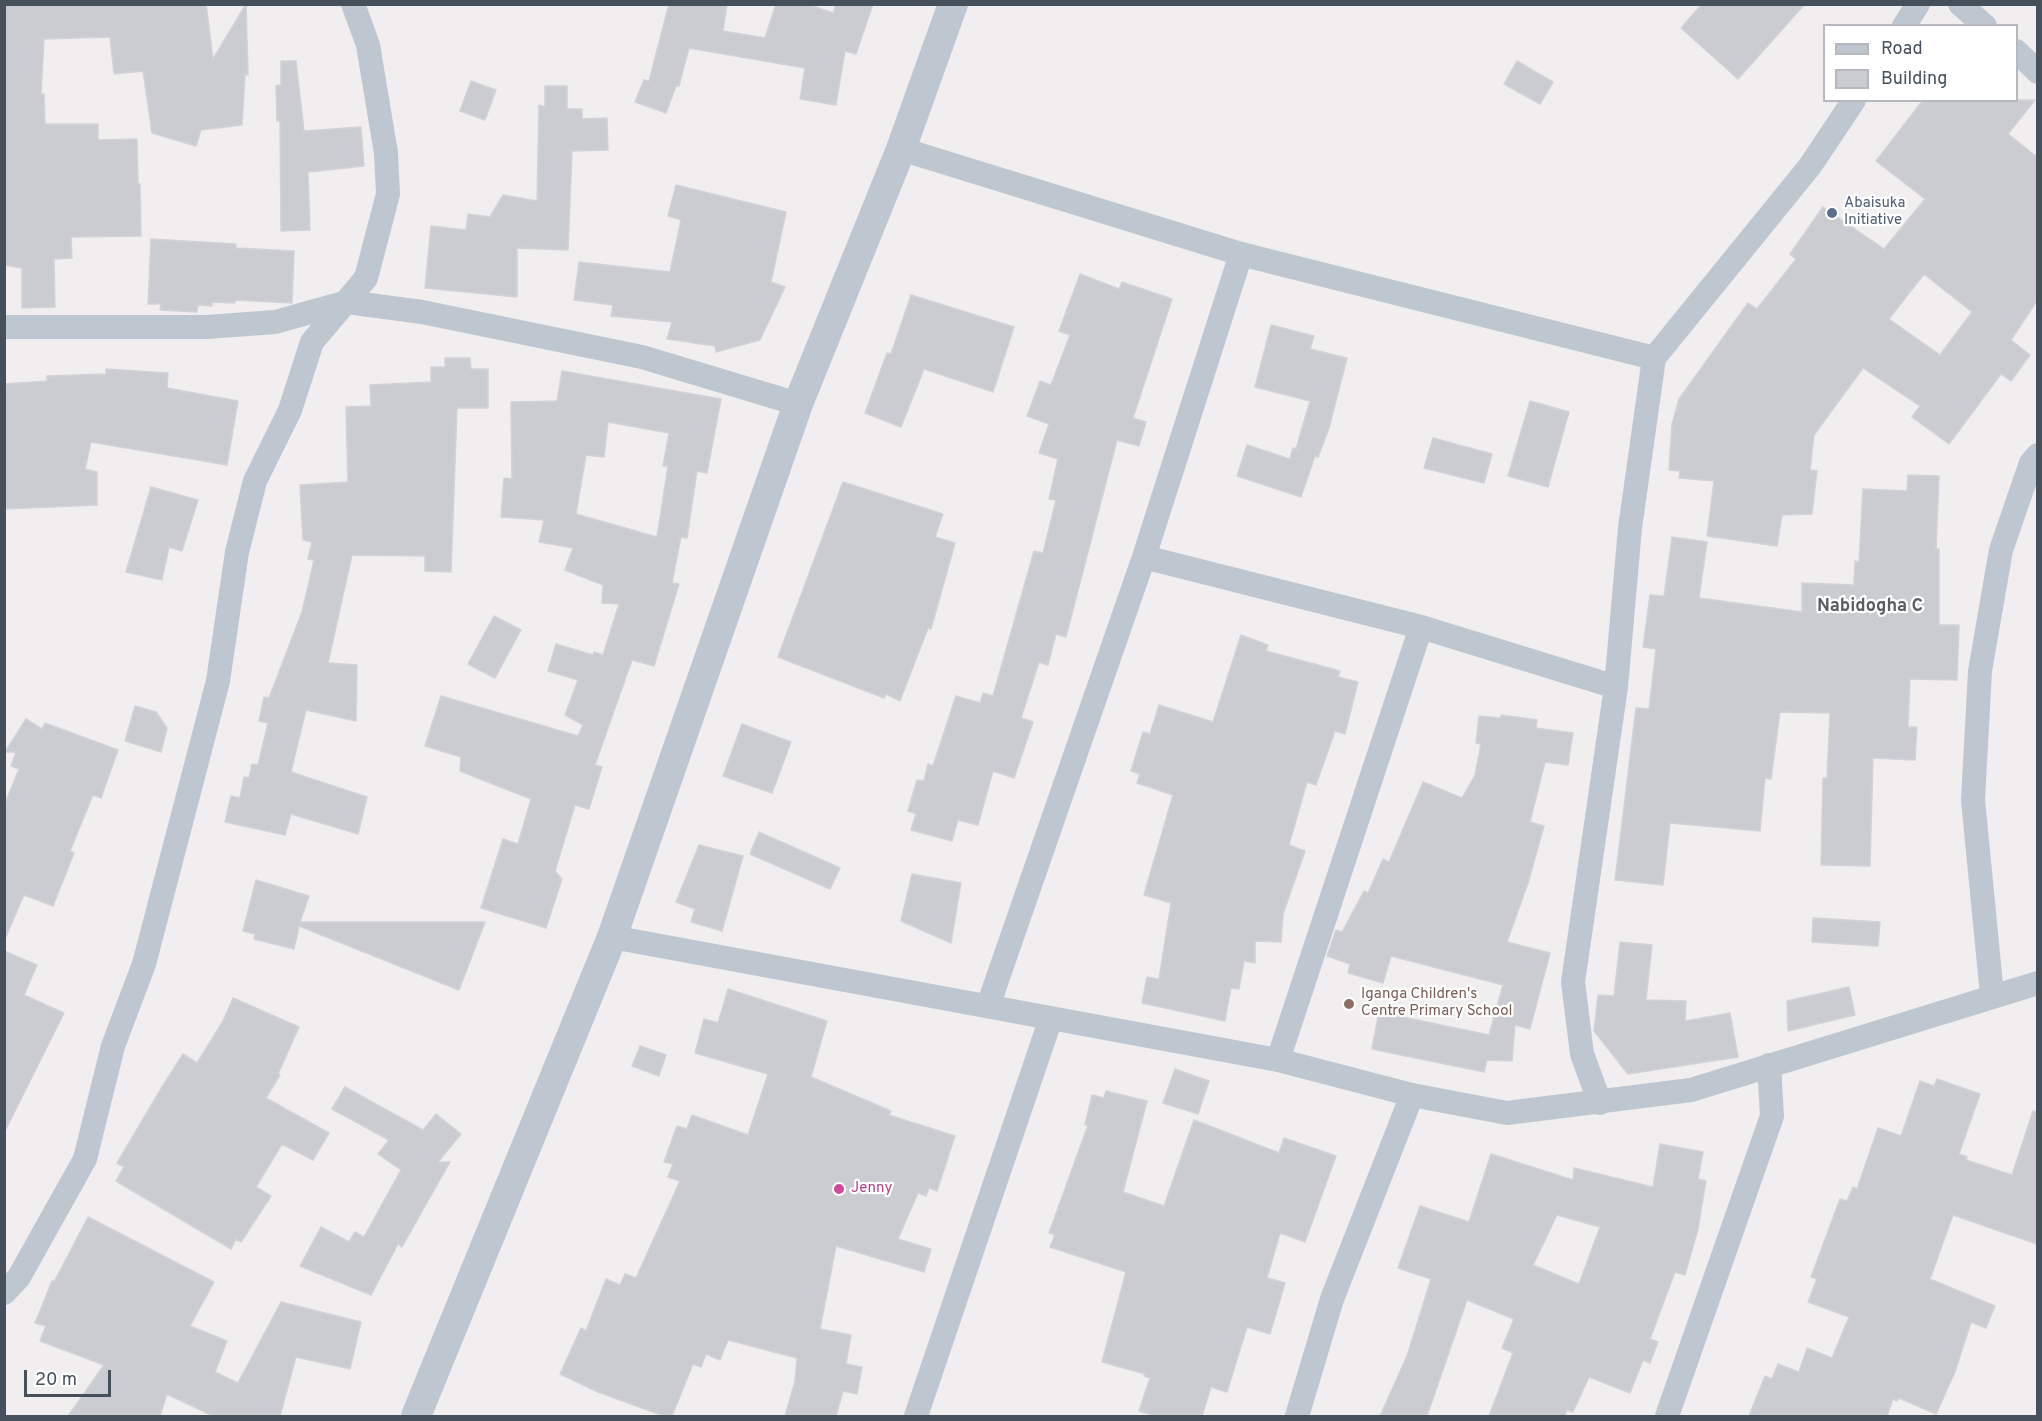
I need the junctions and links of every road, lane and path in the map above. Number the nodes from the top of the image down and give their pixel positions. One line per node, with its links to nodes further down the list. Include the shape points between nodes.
1 (353, 4): 12 (street, via 368,45 386,153 388,194 366,278)
2 (953, 4): 10 (street)
3 (1918, 4): 5 (street)
4 (1960, 4): 6 (street)
5 (1905, 24)
6 (1983, 24)
7 (2018, 53): 8 (street)
8 (2037, 72)
9 (1853, 102): 14 (street, via 1810,166)
10 (901, 149): 11 (street); 15 (street)
11 (1242, 254): 14 (street); 17 (street)
12 (347, 302): 13 (street, via 276,322 207,327); 15 (street, via 422,312 642,357); 29 (street, via 312,342 290,410 255,481 237,552 218,681 144,964 113,1046 85,1159 25,1268)
13 (4, 327)
14 (1654, 358): 19 (street, via 1630,528)
15 (798, 404): 20 (street)
16 (2037, 455): 22 (street, via 2001,550 1980,671 1974,800)
17 (1144, 557): 18 (street); 23 (street)
18 (1421, 627): 19 (street); 25 (street)
19 (1616, 687): 28 (street, via 1574,982 1582,1054)
20 (612, 937): 23 (street); 30 (street)
21 (2037, 983): 22 (street)
22 (1992, 995): 26 (street)
23 (988, 1006): 24 (street)
24 (1051, 1018): 25 (street); 31 (street)
25 (1278, 1060): 27 (street)
26 (1769, 1065): 28 (street, via 1691,1090); 33 (street, via 1772,1116)
27 (1412, 1095): 28 (street, via 1507,1113); 32 (street, via 1332,1299)
28 (1599, 1103)
29 (4, 1293)
30 (416, 1416)
31 (916, 1416)
32 (1297, 1416)
33 (1667, 1416)

